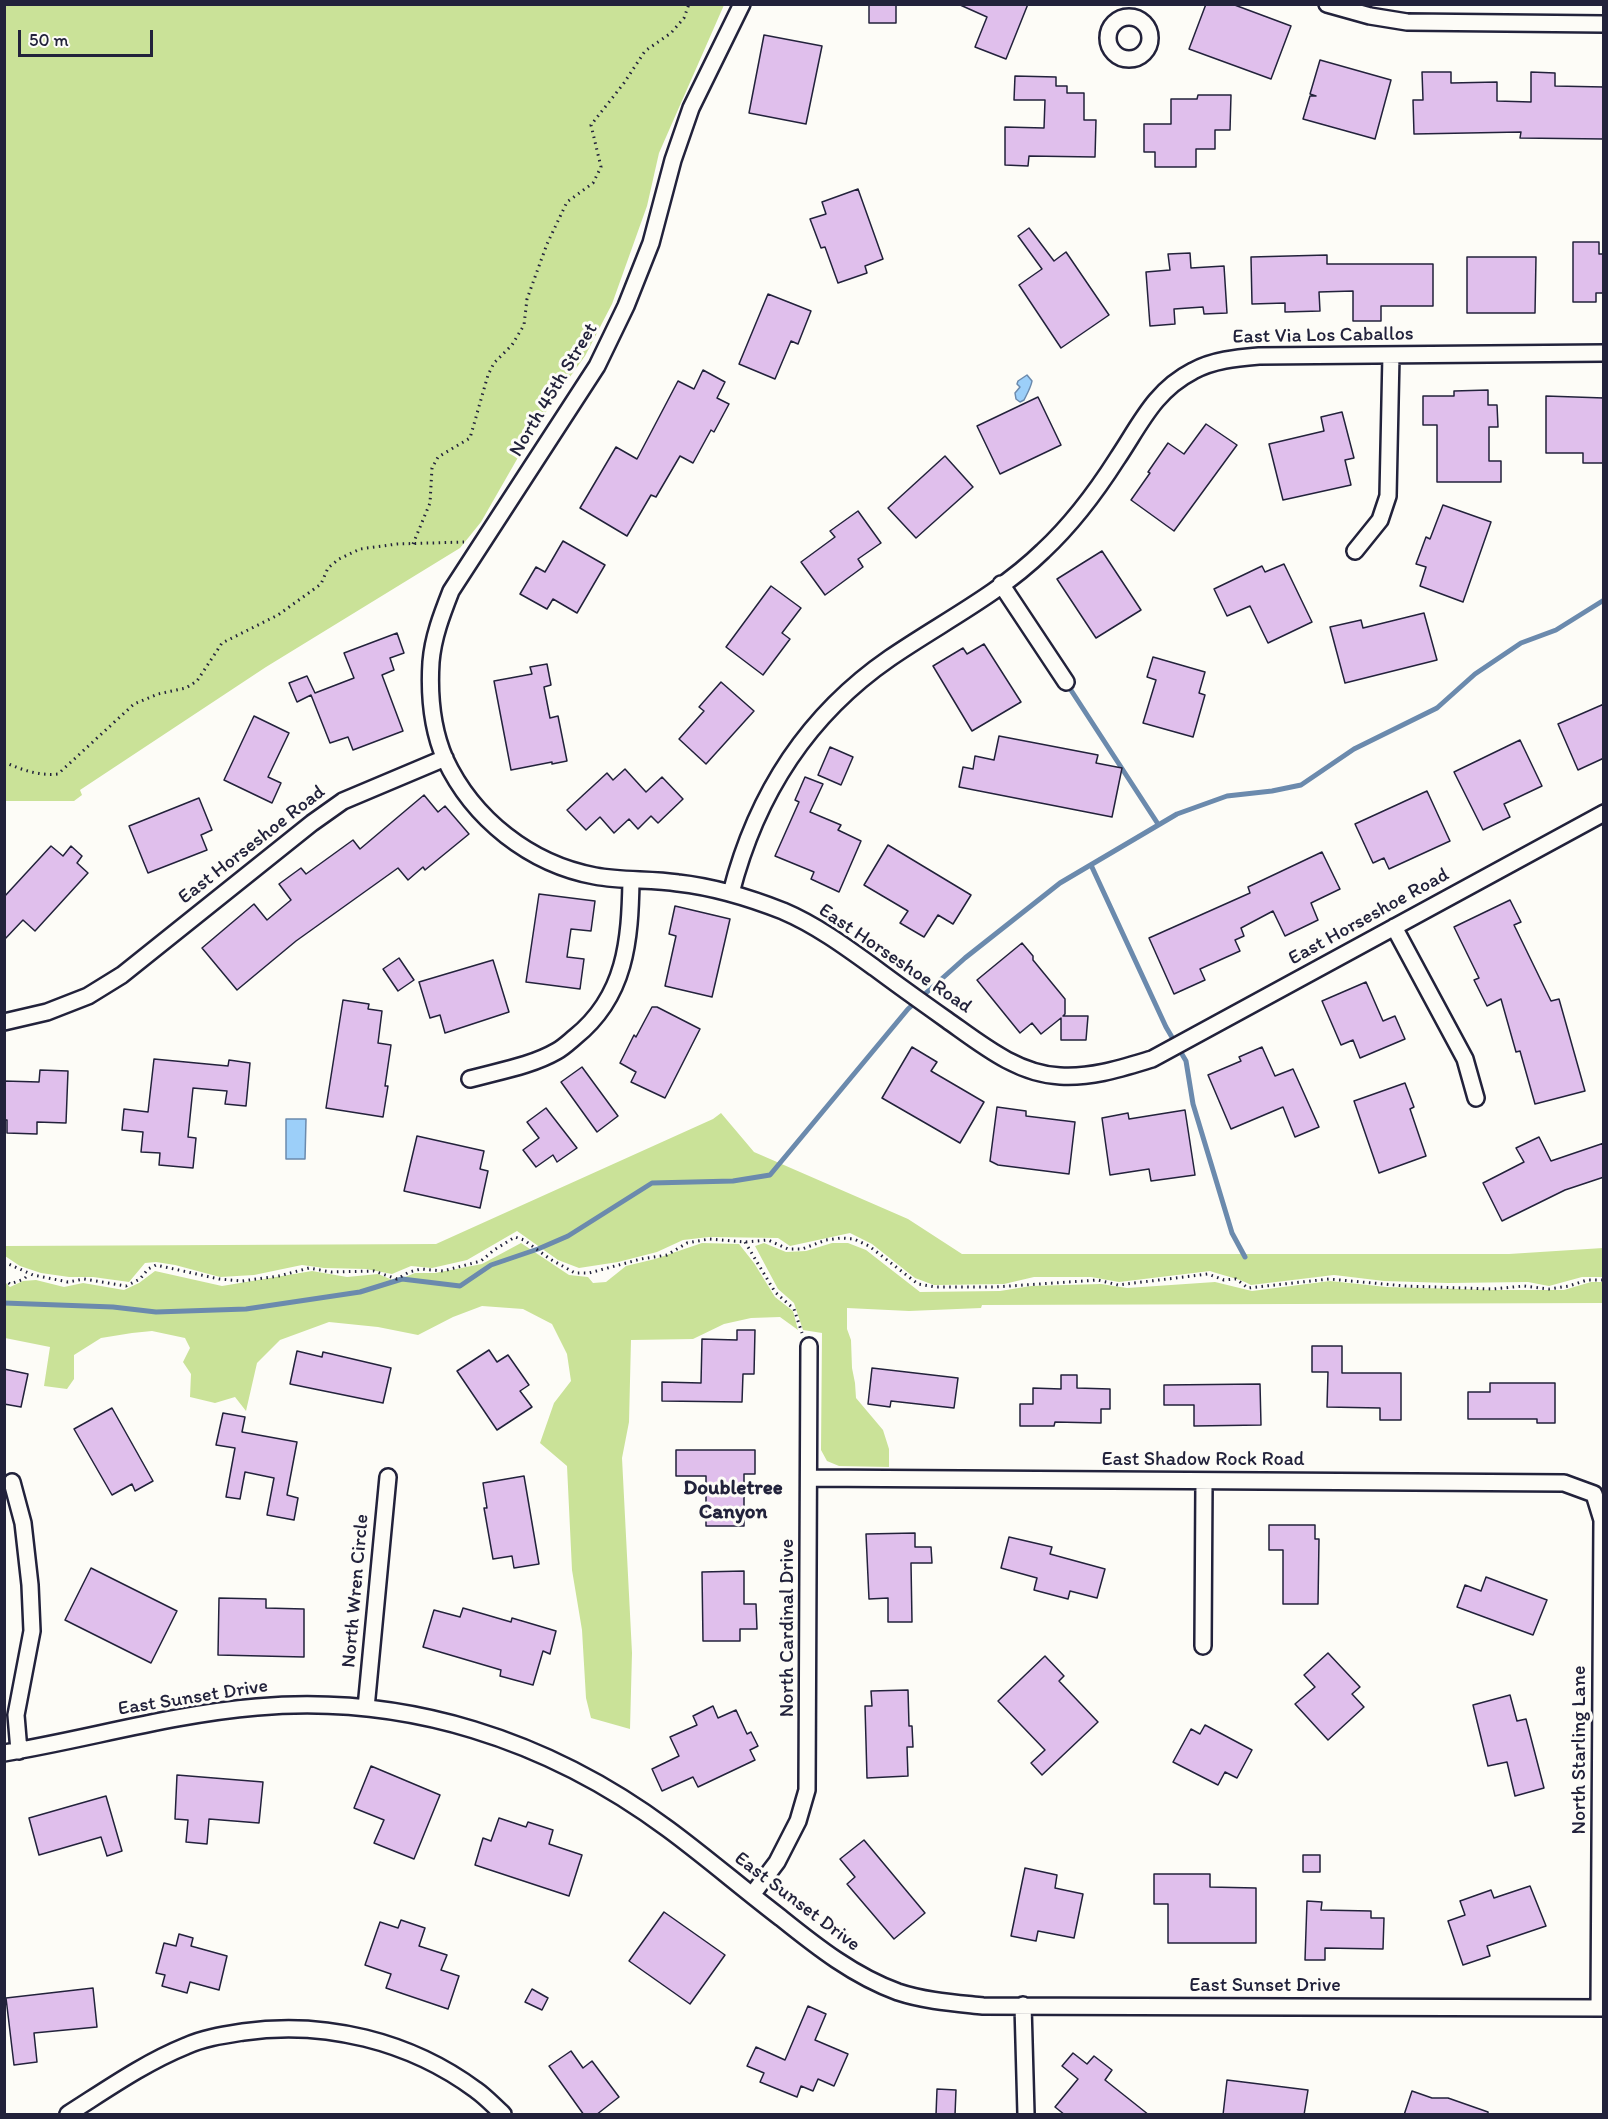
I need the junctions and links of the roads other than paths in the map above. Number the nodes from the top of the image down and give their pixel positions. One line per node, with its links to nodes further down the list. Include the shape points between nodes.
1 (742, 4): 9 (street, North 45th Street, via 691,108 651,243 602,356 451,591 431,659 430,691)
2 (1327, 4): 3 (street, via 1407,22)
3 (1604, 24)
4 (1604, 353): 5 (street, East Via Los Caballos)
5 (1391, 355): 6 (street, via 1388,496 1380,520); 7 (street, East Via Los Caballos, via 1259,356 1222,360 1193,370 1161,394 1143,416 1074,519 1042,552)
6 (1355, 551)
7 (1001, 584): 8 (street); 12 (street, East Via Los Caballos, via 888,659 842,696 813,727 785,764 753,824)
8 (1066, 682)
9 (445, 758): 11 (street, East Horseshoe Road, via 479,811 518,845 560,866 595,876); 14 (street, East Horseshoe Road, via 344,801 116,979 88,996)
10 (1604, 813): 13 (street, East Horseshoe Road)
11 (631, 880): 12 (street, East Horseshoe Road, via 678,882); 15 (street, via 627,948 614,989 602,1011 558,1050 530,1063)
12 (731, 893): 13 (street, East Horseshoe Road, via 783,911 836,941 997,1056 1059,1076 1094,1075 1152,1059)
13 (1394, 927): 16 (street, via 1465,1059)
14 (4, 1022)
15 (470, 1079)
16 (1476, 1098)
17 (809, 1346): 19 (street, North Cardinal Drive)
18 (388, 1477): 24 (street, North Wren Circle)
19 (810, 1478): 20 (street, East Shadow Rock Road); 26 (street, North Cardinal Drive, via 807,1791 798,1821 777,1862)
20 (1204, 1481): 22 (street, East Shadow Rock Road, via 1564,1483); 23 (street)
21 (12, 1482): 25 (street, via 23,1522 32,1631)
22 (1594, 1494): 28 (street, North Starling Lane, via 1602,1520)
23 (1203, 1646)
24 (366, 1708): 25 (street, East Sunset Drive, via 332,1704 257,1707 195,1715); 26 (street, East Sunset Drive, via 468,1728 554,1760 611,1790 664,1826)
25 (12, 1752)
26 (752, 1895): 27 (street, East Sunset Drive, via 856,1973 898,1992 983,2006)
27 (1023, 2006): 28 (street, East Sunset Drive); 31 (street)
28 (1601, 2008)
29 (68, 2115): 30 (street, via 124,2078 187,2045 266,2029 308,2028 350,2034 401,2049 477,2090)
30 (503, 2115)
31 (1026, 2115)

